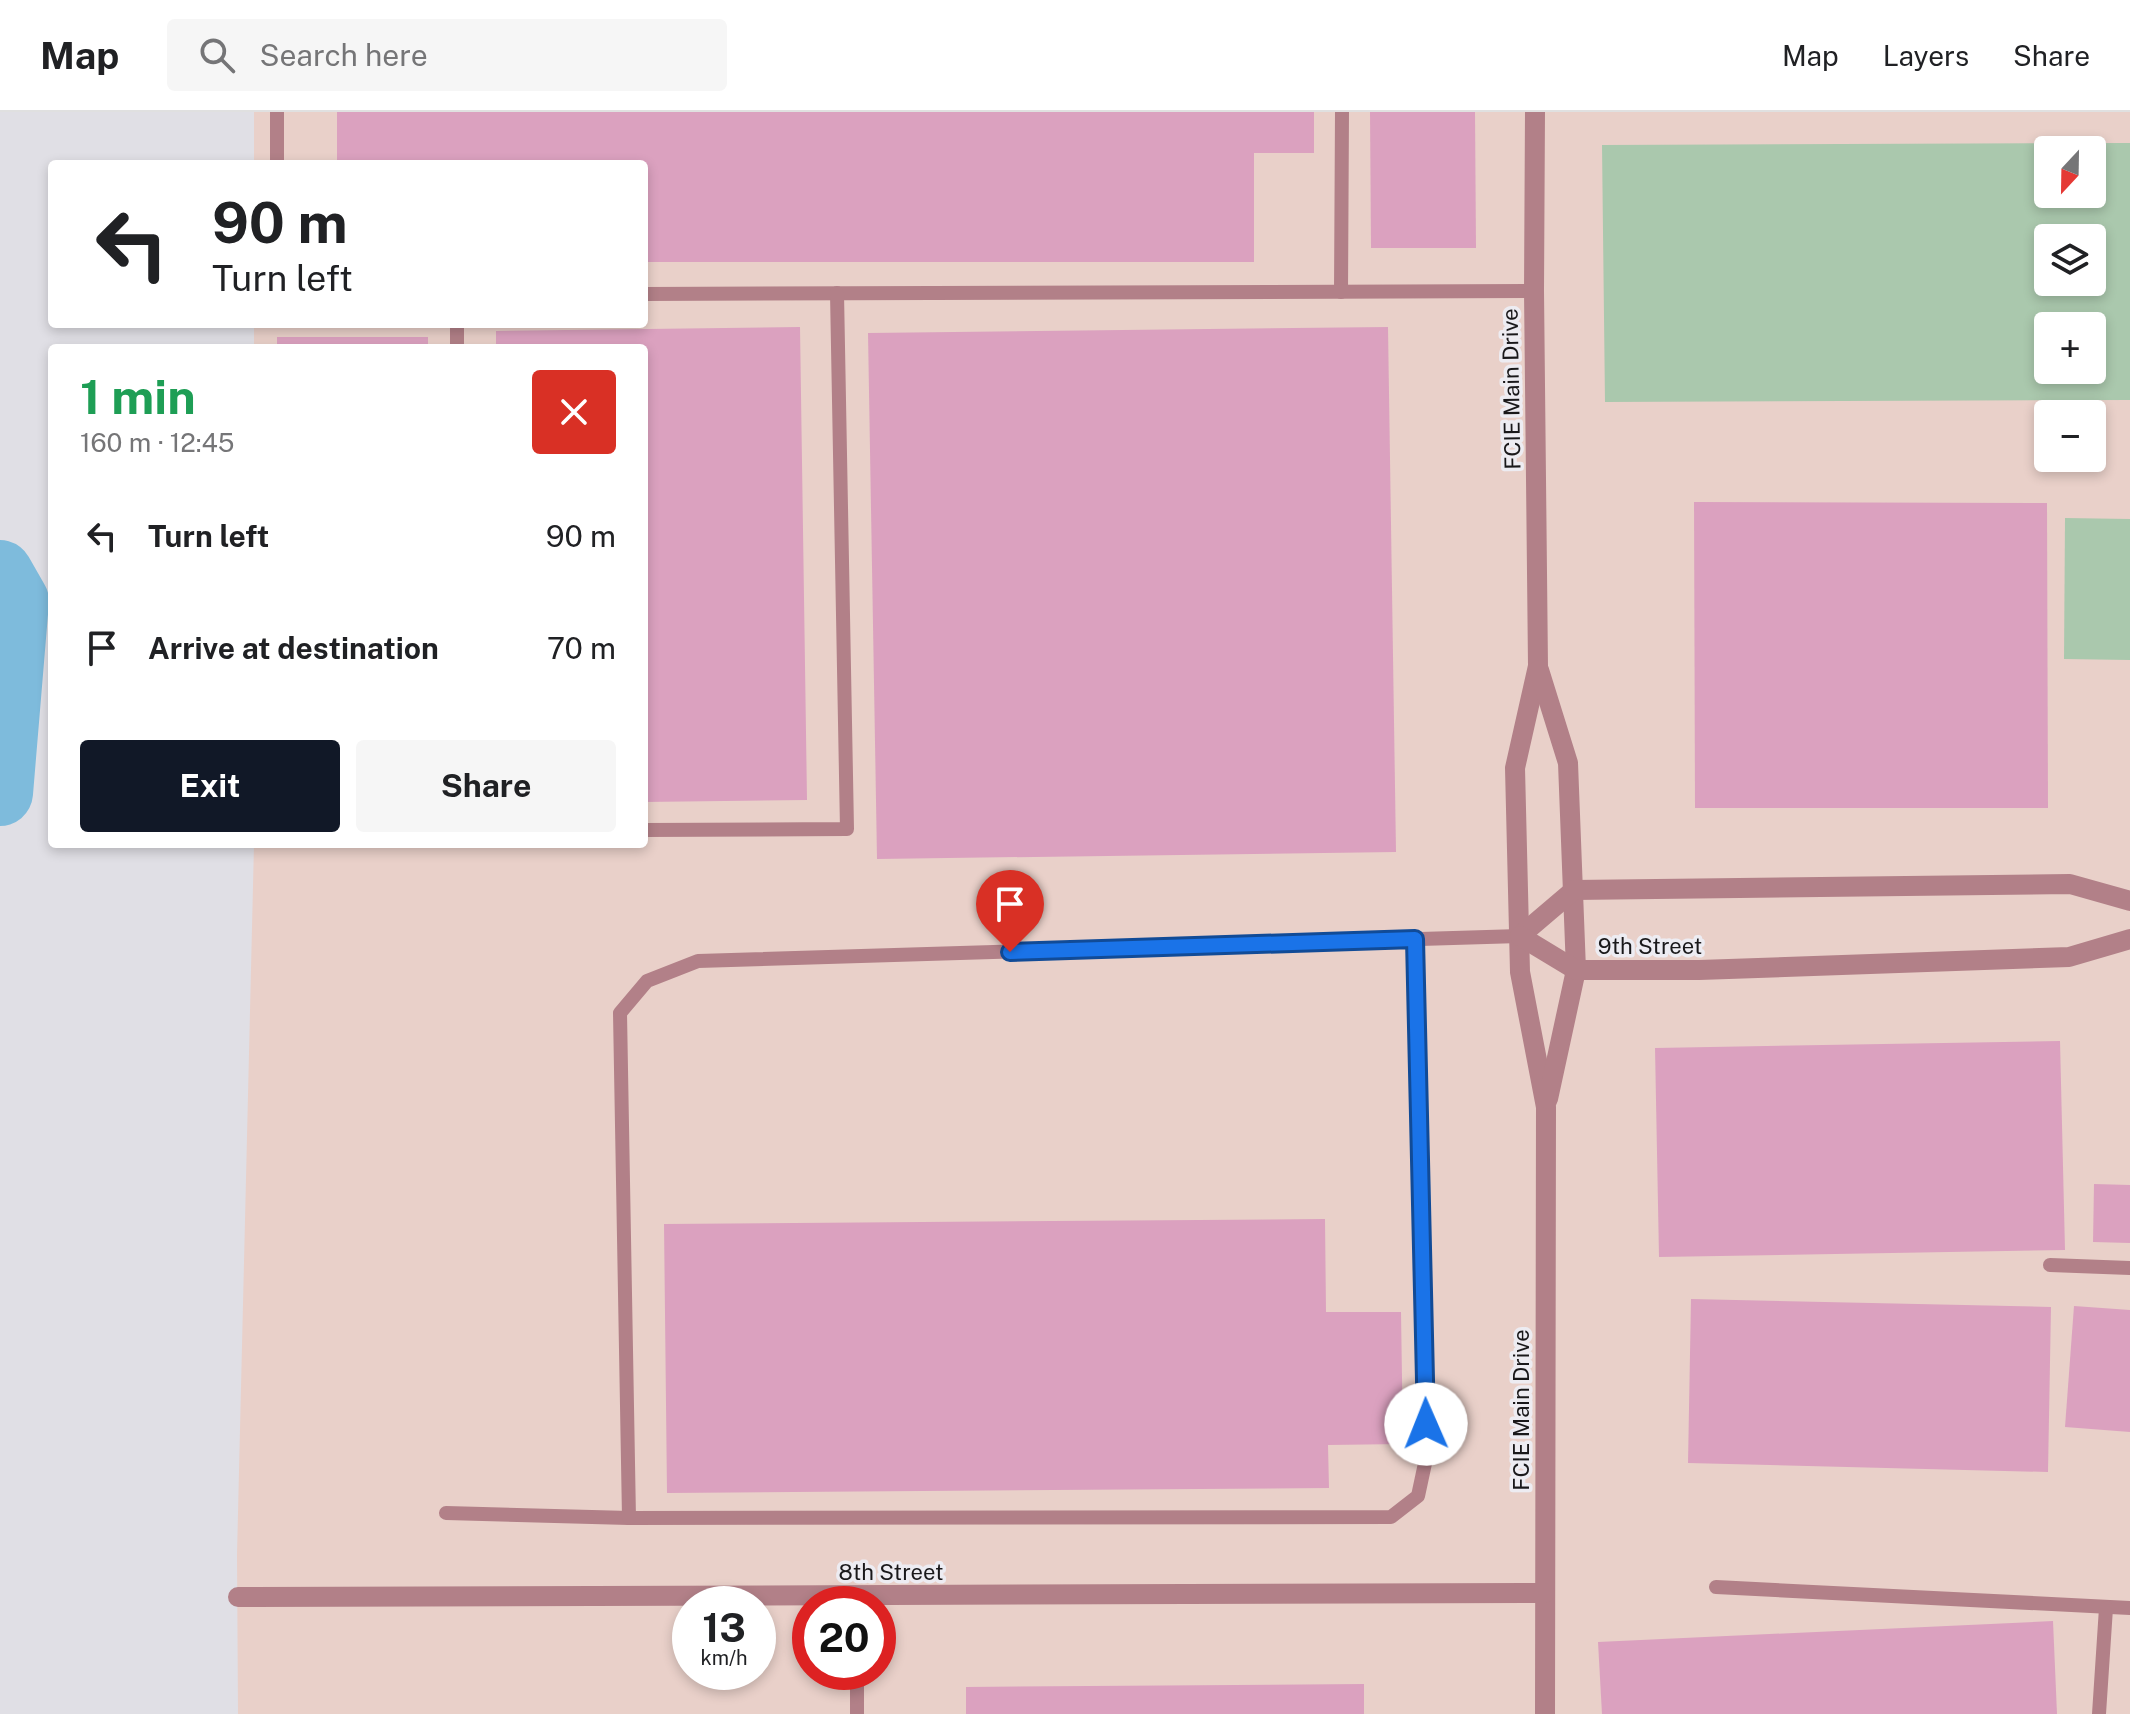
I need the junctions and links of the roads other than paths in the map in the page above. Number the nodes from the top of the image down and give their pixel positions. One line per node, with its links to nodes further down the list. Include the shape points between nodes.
1 (277, 112): 4 (lane)
2 (1342, 112): 6 (lane)
3 (1535, 112): 5 (street, FCIE Main Drive)
4 (277, 160)
5 (1534, 291): 6 (lane); 9 (street, FCIE Main Drive)
6 (1341, 292): 7 (lane)
7 (837, 293): 8 (lane); 10 (lane, via 847,829)
8 (648, 294)
9 (1538, 666): 11 (street, FCIE Main Drive, via 1568,763); 13 (street, FCIE Main Drive, via 1515,768)
10 (648, 830)
11 (1574, 890): 12 (street, via 2070,884); 13 (street); 16 (street, FCIE Main Drive)
12 (2130, 901)
13 (1520, 936): 14 (lane); 16 (street, 9th Street); 17 (street, FCIE Main Drive, via 1520,972)
14 (1415, 939): 21 (lane, via 698,961 647,981 620,1013); 21 (lane, via 1427,1454 1418,1496 1391,1517)
15 (2130, 939): 16 (street, 9th Street, via 2069,957)
16 (1576, 970): 17 (street, FCIE Main Drive)
17 (1546, 1107): 23 (street, FCIE Main Drive)
18 (2050, 1265): 19 (lane)
19 (2130, 1268)
20 (446, 1513): 21 (lane)
21 (629, 1518)
22 (1716, 1587): 27 (lane)
23 (1545, 1593): 26 (street, 8th Street); 31 (street, FCIE Main Drive)
24 (238, 1597): 25 (street, 8th Street)
25 (792, 1600)
26 (896, 1600)
27 (2106, 1608): 28 (lane); 32 (lane)
28 (2130, 1608)
29 (857, 1690): 30 (lane)
30 (857, 1714)
31 (1545, 1714)
32 (2099, 1714)

